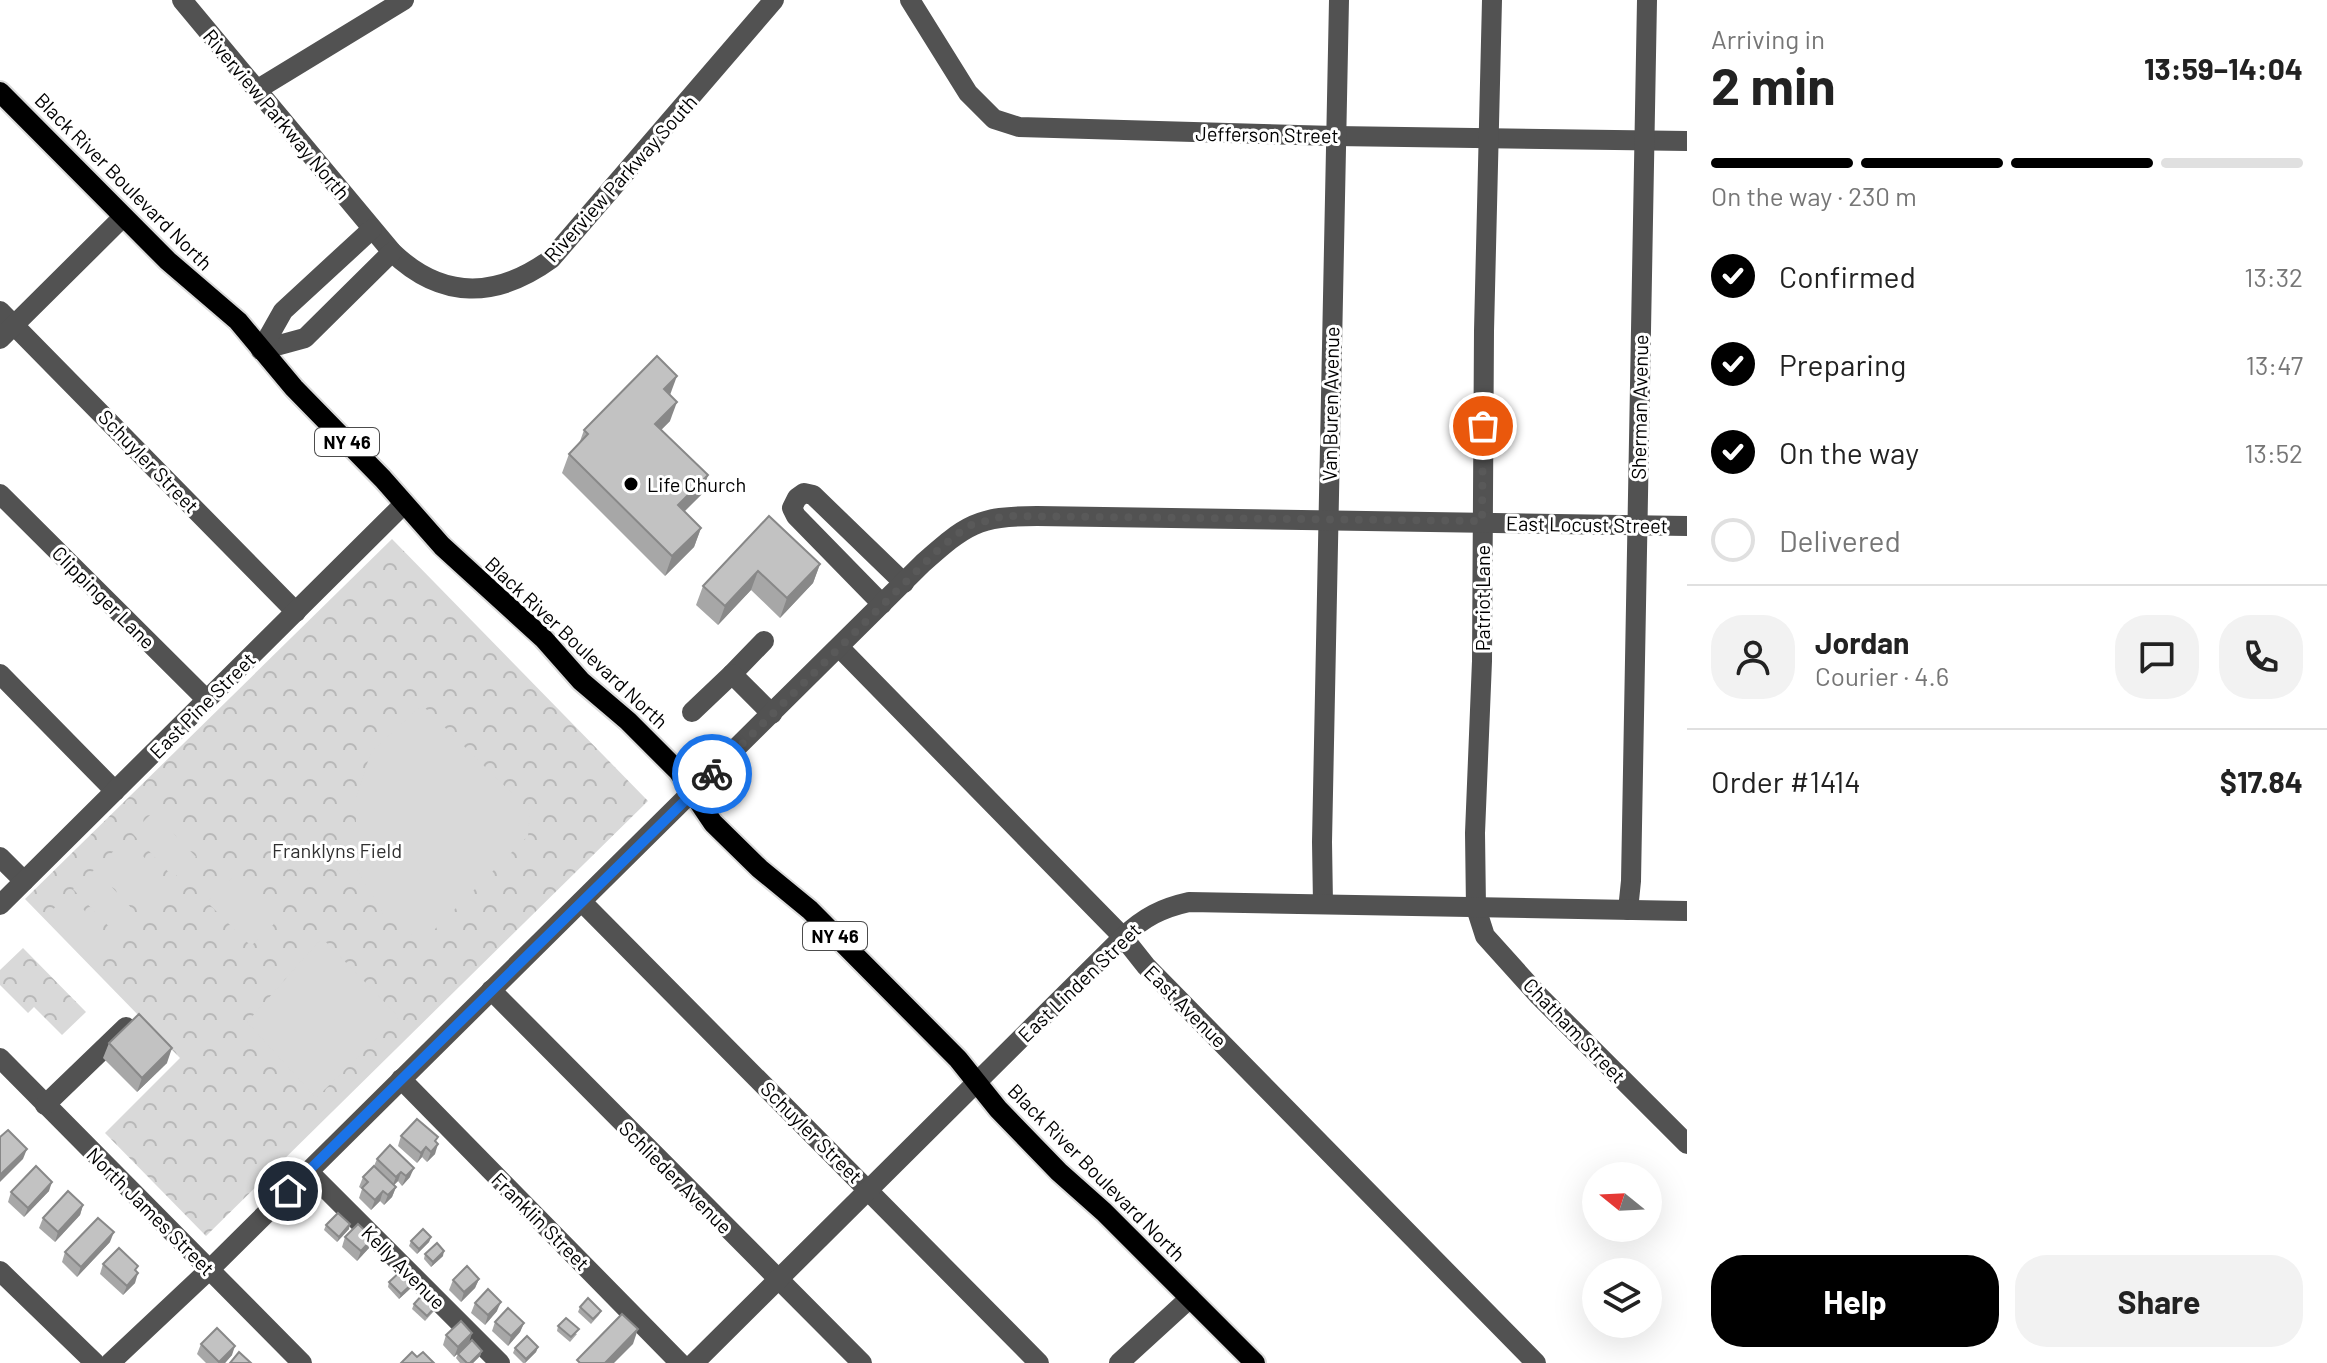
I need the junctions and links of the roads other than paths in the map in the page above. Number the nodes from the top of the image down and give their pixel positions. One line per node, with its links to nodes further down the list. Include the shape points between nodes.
1 (182, 0): 8 (street, Riverview Parkway North)
2 (404, 0): 8 (street)
3 (774, 0): 16 (street, Riverview Parkway South, via 539,268 491,289 464,289 433,281)
4 (1339, 0): 10 (street, Van Buren Avenue)
5 (1492, 0): 11 (street, Patriot Lane)
6 (1647, 0): 12 (street, Sherman Avenue)
7 (918, 2): 10 (street, Jefferson Street, via 968,93 994,119 1019,127)
8 (258, 89): 15 (street, Riverview Parkway North)
9 (0, 92): 14 (main road, Black River Boulevard North / NY 46)
10 (1335, 136): 11 (street, Jefferson Street); 21 (street, Van Buren Avenue)
11 (1489, 138): 12 (street, Jefferson Street); 22 (street, Patriot Lane)
12 (1643, 140): 13 (street, Jefferson Street); 23 (street, Sherman Avenue)
13 (1687, 141)
14 (123, 217): 17 (street); 18 (main road, Black River Boulevard North / NY 46, via 238,321)
15 (372, 229): 16 (street, Riverview Parkway North); 18 (street, via 283,311)
16 (392, 252): 18 (street, via 305,338)
17 (5, 325): 27 (street, Schuyler Street)
18 (261, 350): 20 (main road, Black River Boulevard North / NY 46)
19 (0, 494): 32 (street, Clippinger Lane)
20 (404, 504): 27 (street, East Pine Street); 36 (main road, Black River Boulevard North / NY 46)
21 (1329, 521): 22 (street, East Locust Street); 25 (street, East Locust Street, via 1004,516 968,526); 40 (street, Van Buren Avenue)
22 (1482, 521): 23 (street, East Locust Street); 42 (street, Patriot Lane)
23 (1637, 525): 24 (street, East Locust Street); 43 (street, Sherman Avenue)
24 (1687, 526)
25 (904, 583): 26 (street, East Locust Street); 26 (street, via 813,495 797,498 792,508 796,516)
26 (882, 604): 29 (street, East Locust Street)
27 (296, 612): 32 (street, East Pine Street)
28 (764, 641): 31 (street)
29 (839, 647): 34 (street, East Locust Street); 45 (street, East Avenue)
30 (0, 674): 35 (street)
31 (732, 674): 33 (street); 34 (street)
32 (207, 700): 35 (street, East Pine Street)
33 (692, 712)
34 (772, 714): 36 (street, East Locust Street)
35 (115, 791): 38 (street, East Pine Street)
36 (694, 792): 39 (street, East Locust Street); 50 (main road, Black River Boulevard North / NY 46, via 713,823 810,910)
37 (0, 857): 38 (street)
38 (24, 881): 41 (street, East Pine Street)
39 (582, 902): 46 (street, East Locust Street); 54 (street, Schuyler Street)
40 (1323, 904): 42 (street, East Linden Street); 45 (street, East Linden Street, via 1189,902 1163,908)
41 (0, 905)
42 (1476, 908): 43 (street, East Linden Street); 52 (street, Chatham Street, via 1485,936)
43 (1628, 910): 44 (street, East Linden Street)
44 (1687, 911)
45 (1123, 937): 50 (street, East Linden Street); 69 (street, East Avenue)
46 (491, 990): 49 (street, East Locust Street); 57 (street, Schlieder Avenue)
47 (146, 1031): 51 (street, via 132,1021)
48 (0, 1058): 51 (street, North James Street)
49 (401, 1079): 53 (street, East Locust Street); 63 (street, Franklin Street)
50 (978, 1081): 54 (street, East Linden Street); 58 (main road, Black River Boulevard North / NY 46, via 1008,1120)
51 (45, 1105): 55 (street, North James Street)
52 (1687, 1144)
53 (308, 1171): 55 (street, East Locust Street); 62 (street, Kelly Avenue)
54 (868, 1189): 57 (street, East Linden Street); 66 (street, Schuyler Street)
55 (209, 1270): 60 (street, East Locust Street); 61 (street, North James Street)
56 (0, 1271): 59 (street)
57 (778, 1280): 64 (street, East Linden Street); 65 (street, Schlieder Avenue)
58 (1190, 1298): 67 (street); 68 (main road, Black River Boulevard North / NY 46)
59 (95, 1363)
60 (110, 1363)
61 (302, 1363)
62 (500, 1363)
63 (680, 1363)
64 (694, 1363)
65 (862, 1363)
66 (1039, 1363)
67 (1119, 1363)
68 (1255, 1363)
69 (1536, 1363)

